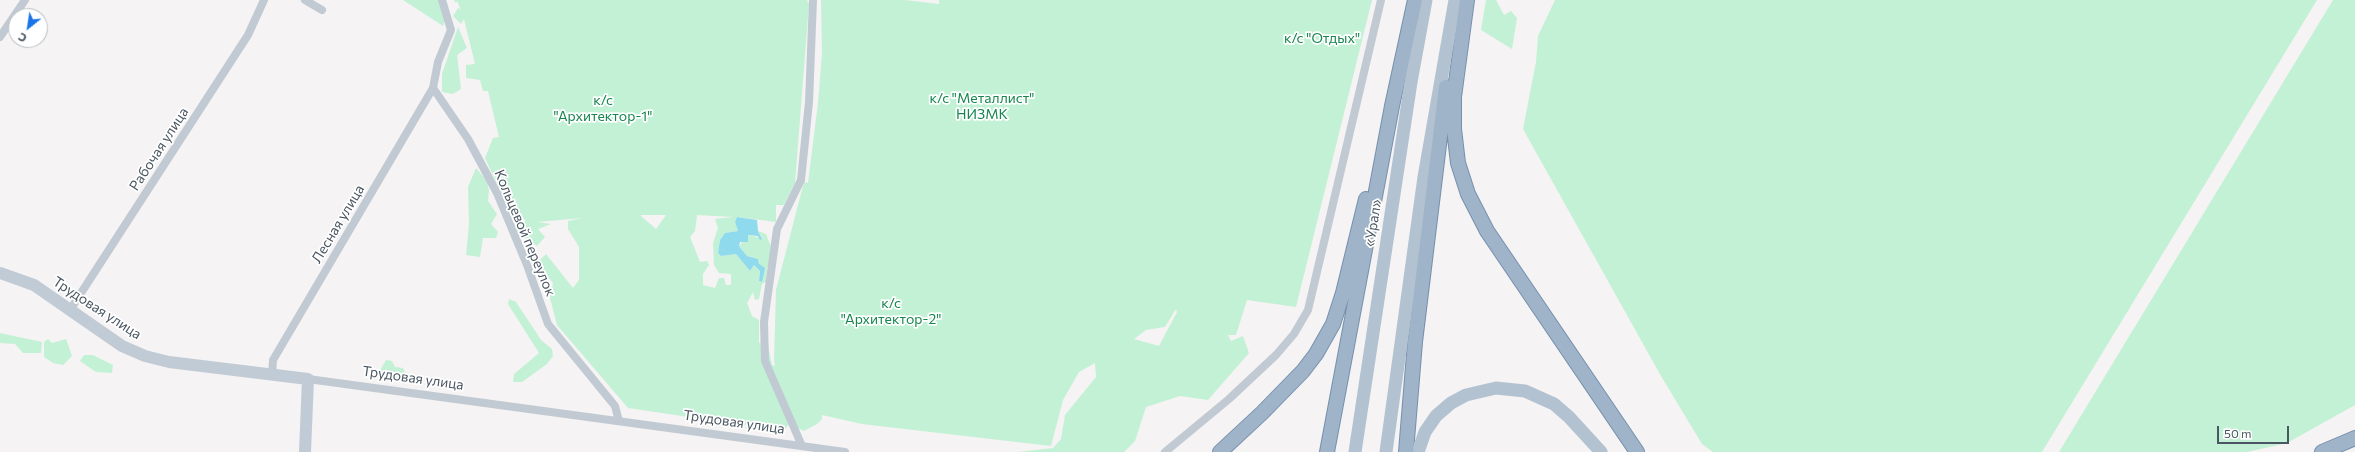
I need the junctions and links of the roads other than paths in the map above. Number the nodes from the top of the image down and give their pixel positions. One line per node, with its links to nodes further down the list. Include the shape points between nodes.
1 (25, 0): 13 (street)
2 (264, 0): 17 (street, Рабочая улица, via 248,35)
3 (305, 0): 12 (street)
4 (442, 0): 14 (street, via 451,30 438,62)
5 (813, 0): 22 (street, via 809,102 801,180 777,229 764,322 765,361)
6 (1381, 0): 25 (street, via 1308,310 1294,334 1276,355 1229,399)
7 (1415, 0): 15 (highway)
8 (1426, 0): 28 (main road, «Урал», via 1411,82)
9 (1455, 0): 29 (main road, via 1424,177)
10 (1463, 0): 30 (highway, via 1448,75 1434,180)
11 (1467, 0): 33 (highway, via 1454,97 1454,129 1458,163 1468,194 1487,231)
12 (322, 10)
13 (0, 37)
14 (433, 88): 18 (street, Лесная улица, via 273,360); 20 (street, Кольцевой переулок, via 468,139 497,193 527,264 548,324 615,406)
15 (1392, 106): 26 (highway, via 1370,179 1343,293 1333,324 1303,371); 27 (highway)
16 (0, 273): 17 (main road, Трудовая улица, via 34,285)
17 (70, 310): 18 (main road, Трудовая улица, via 122,346 144,356 169,362)
18 (272, 375): 19 (main road, Трудовая улица)
19 (308, 379): 20 (street, Трудовая улица); 23 (main road)
20 (619, 421): 22 (street, Трудовая улица)
21 (2355, 438): 34 (highway)
22 (802, 446): 24 (street, Трудовая улица)
23 (305, 452)
24 (844, 452)
25 (1165, 452)
26 (1220, 452)
27 (1328, 452)
28 (1355, 452)
29 (1386, 452)
30 (1406, 452)
31 (1418, 452): 32 (main road, via 1425,432 1436,416 1451,403 1466,395 1496,388 1525,391 1554,404)
32 (1601, 452)
33 (1637, 452)
34 (2322, 452)

